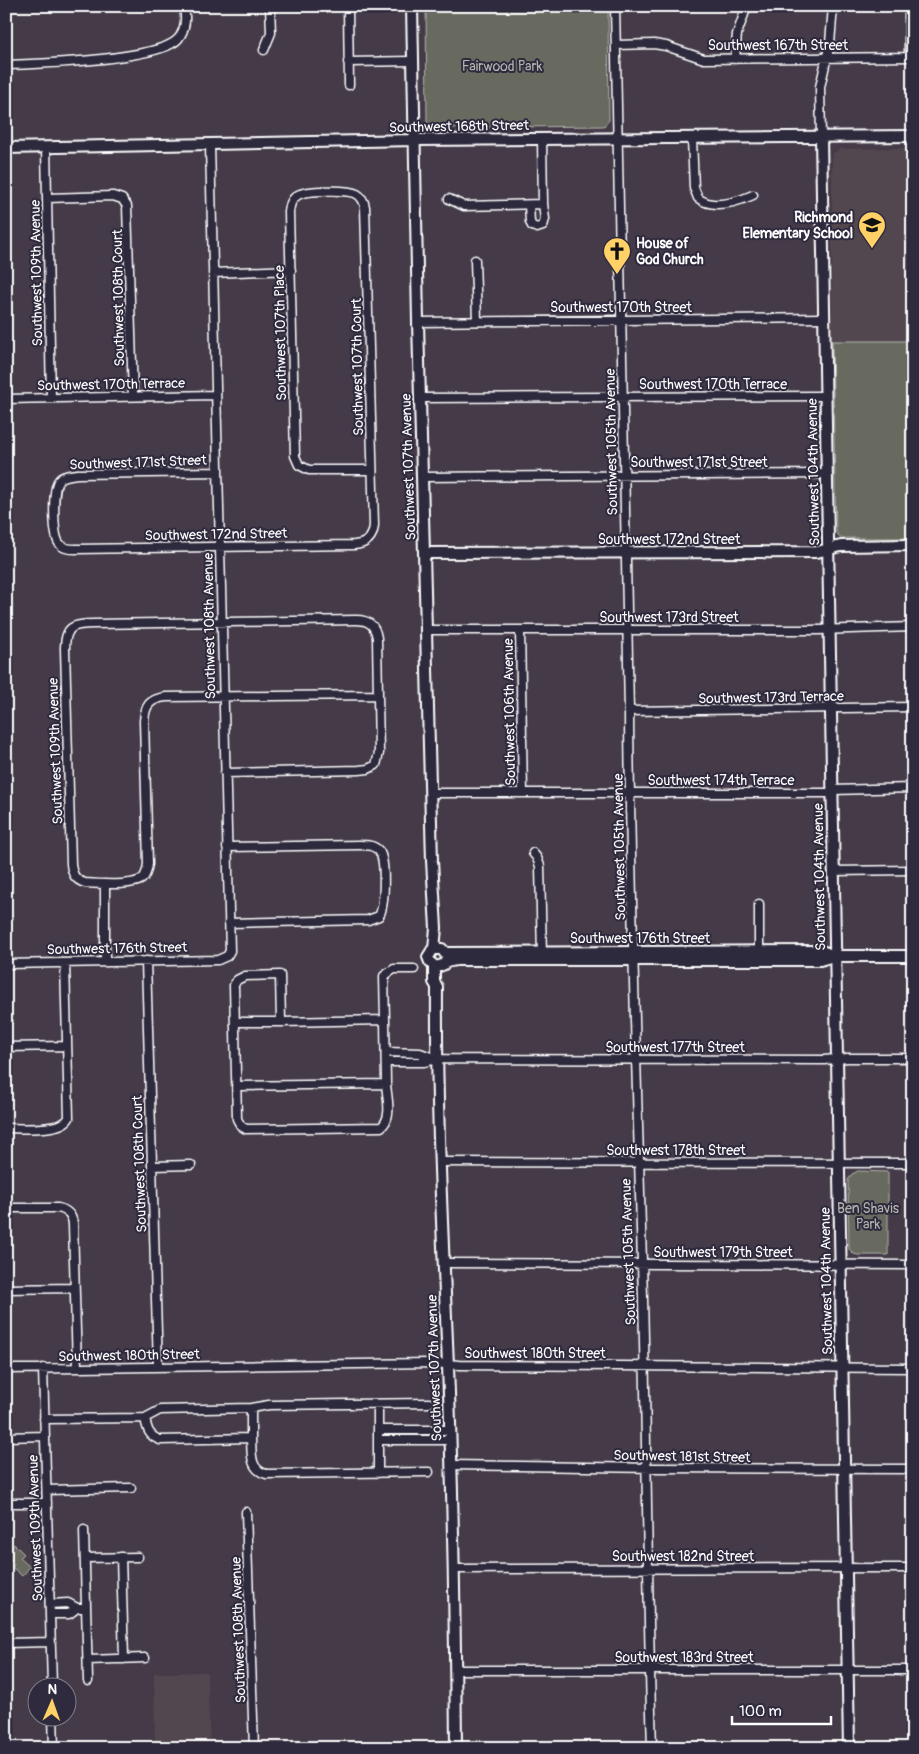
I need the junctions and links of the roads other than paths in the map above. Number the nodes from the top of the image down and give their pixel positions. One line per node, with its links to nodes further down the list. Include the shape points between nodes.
1 (184, 6): 16 (street, via 186,23 174,43 167,46 71,62)
2 (270, 6): 10 (street, via 271,33)
3 (348, 6): 15 (street)
4 (412, 6): 14 (street, Southwest 107th Avenue)
5 (615, 6): 9 (street, Southwest 105th Avenue)
6 (747, 6): 13 (street, via 737,34)
7 (832, 6): 11 (street, Southwest 104th Avenue, via 832,29)
8 (908, 6): 12 (street)
9 (616, 45): 13 (street, Southwest 167th Street, via 658,44 700,58); 21 (street, Southwest 105th Avenue)
10 (264, 50)
11 (826, 57): 12 (street, Southwest 167th Street); 13 (street, Southwest 167th Street); 20 (street, Southwest 104th Avenue, via 820,92)
12 (911, 57)
13 (734, 59)
14 (413, 61): 15 (street); 24 (street, Southwest 107th Avenue)
15 (348, 62): 17 (street)
16 (6, 65)
17 (348, 85)
18 (6, 100): 26 (street)
19 (913, 136): 20 (street, Southwest 168th Street)
20 (821, 137): 22 (street, Southwest 168th Street); 37 (street, Southwest 104th Avenue)
21 (617, 138): 22 (street, Southwest 168th Street); 23 (street, Southwest 168th Street); 38 (street, Southwest 105th Avenue)
22 (692, 138): 28 (street, via 696,196 704,202 735,203)
23 (542, 139): 24 (street, Southwest 168th Street); 32 (street)
24 (415, 140): 25 (street, Southwest 168th Street); 40 (street, Southwest 107th Avenue)
25 (210, 145): 27 (street, Southwest 168th Street); 36 (street, Southwest 108th Avenue)
26 (7, 148): 27 (street, Southwest 168th Street)
27 (46, 148): 30 (street, Southwest 109th Avenue)
28 (753, 195)
29 (295, 197): 35 (street, Southwest 107th Place, via 289,212); 48 (street, Southwest 107th Court, via 312,192 349,192 359,195 364,203)
30 (47, 198): 42 (street, Southwest 108th Court, via 113,196 124,201 129,212); 45 (street, Southwest 109th Avenue)
31 (449, 199): 33 (street, via 464,206)
32 (543, 204): 33 (street); 33 (street, via 544,224 537,228 530,222)
33 (529, 205)
34 (475, 260): 39 (street)
35 (290, 270): 36 (street); 48 (street, Southwest 107th Place, via 295,452 298,462 312,471)
36 (212, 273): 41 (street, Southwest 108th Avenue)
37 (825, 318): 38 (street, Southwest 170th Street); 43 (street, Southwest 104th Avenue)
38 (622, 319): 39 (street, Southwest 170th Street); 44 (street, Southwest 105th Avenue)
39 (477, 320): 40 (street, Southwest 170th Street)
40 (418, 322): 46 (street, Southwest 107th Avenue)
41 (216, 395): 42 (street, Southwest 170th Terrace); 49 (street, Southwest 108th Avenue)
42 (133, 396): 45 (street, Southwest 170th Terrace)
43 (826, 396): 44 (street, Southwest 170th Terrace); 50 (street, Southwest 104th Avenue)
44 (623, 397): 46 (street, Southwest 170th Terrace); 51 (street, Southwest 105th Avenue)
45 (51, 398): 47 (street, Southwest 170th Terrace)
46 (420, 398): 52 (street, Southwest 107th Avenue)
47 (6, 399)
48 (372, 470): 53 (street, Southwest 107th Court, via 374,525)
49 (218, 472): 54 (street, Southwest 171st Street, via 77,474 60,479 55,492 55,528); 56 (street, Southwest 108th Avenue)
50 (827, 474): 51 (street, Southwest 171st Street); 57 (street, Southwest 104th Avenue)
51 (624, 475): 52 (street, Southwest 171st Street); 59 (street, Southwest 105th Avenue)
52 (422, 477): 58 (street, Southwest 107th Avenue)
53 (370, 540): 56 (street, Southwest 172nd Street, via 354,545)
54 (62, 546): 56 (street, Southwest 172nd Street, via 77,549)
55 (913, 546): 57 (street, Southwest 172nd Street, via 841,546)
56 (220, 548): 60 (street, Southwest 108th Avenue)
57 (828, 549): 59 (street, Southwest 172nd Street, via 817,552); 62 (street, Southwest 104th Avenue)
58 (424, 553): 59 (street, Southwest 172nd Street); 63 (street, Southwest 107th Avenue)
59 (626, 553): 65 (street, Southwest 105th Avenue)
60 (221, 622): 66 (street, via 356,620 370,623 376,634); 67 (street, Southwest 108th Avenue); 81 (street, Southwest 109th Avenue, via 83,624 69,629 66,634 72,873 81,882)
61 (913, 627): 62 (street, Southwest 173rd Street)
62 (829, 629): 65 (street, Southwest 173rd Street); 69 (street, Southwest 104th Avenue)
63 (426, 630): 64 (street, Southwest 173rd Street); 75 (street, Southwest 107th Avenue)
64 (520, 630): 65 (street, Southwest 173rd Street); 76 (street, Southwest 106th Avenue)
65 (627, 630): 70 (street, Southwest 105th Avenue)
66 (378, 695): 67 (street); 71 (street, via 379,753 376,765 359,770)
67 (223, 697): 71 (street, Southwest 108th Avenue); 81 (street, via 166,697 148,703 144,721 146,874 130,883)
68 (913, 707): 69 (street, Southwest 173rd Terrace)
69 (830, 709): 70 (street, Southwest 173rd Terrace); 73 (street, Southwest 104th Avenue)
70 (629, 711): 74 (street, Southwest 105th Avenue)
71 (225, 773): 77 (street, Southwest 108th Avenue)
72 (913, 788): 73 (street, Southwest 174th Terrace)
73 (832, 791): 74 (street, Southwest 174th Terrace); 79 (street, Southwest 104th Avenue)
74 (630, 792): 76 (street, Southwest 174th Terrace); 87 (street, Southwest 105th Avenue)
75 (431, 793): 76 (street, Southwest 174th Terrace); 90 (street, Southwest 107th Avenue, via 434,935)
76 (523, 793)
77 (227, 847): 83 (street, Southwest 108th Avenue); 83 (street, via 360,845 375,848 382,859 382,908 379,916 372,919)
78 (533, 853): 86 (street, via 540,866)
79 (833, 870): 80 (street); 88 (street, Southwest 104th Avenue)
80 (913, 870)
81 (105, 884): 92 (street)
82 (758, 904): 84 (street)
83 (229, 923): 85 (street, Southwest 108th Avenue, via 230,948)
84 (759, 955): 87 (street, Southwest 176th Street); 88 (street, Southwest 176th Street, via 822,951)
85 (227, 956): 91 (street, Southwest 176th Street, via 218,960)
86 (542, 956): 87 (street, Southwest 176th Street); 90 (street, Southwest 176th Street)
87 (634, 956): 104 (street, Southwest 105th Avenue)
88 (834, 956): 89 (street, Southwest 176th Street); 105 (street, Southwest 104th Avenue)
89 (913, 956)
90 (440, 957): 103 (street, Southwest 107th Avenue, via 434,982 437,987)
91 (146, 961): 92 (street, Southwest 176th Street); 115 (street, Southwest 108th Court)
92 (105, 962): 93 (street, Southwest 176th Street)
93 (65, 963): 94 (street, Southwest 176th Street); 99 (street)
94 (6, 964)
95 (414, 969): 96 (street, via 394,969 384,976)
96 (385, 1020): 98 (street); 101 (street)
97 (235, 1022): 98 (street); 98 (street, via 234,985 249,975 280,975); 108 (street)
98 (281, 1022)
99 (67, 1046): 100 (street); 109 (street, via 69,1113 66,1122 54,1127)
100 (6, 1047)
101 (386, 1052): 103 (street, via 420,1053); 106 (street)
102 (913, 1058): 105 (street, Southwest 177th Street)
103 (437, 1059): 104 (street, Southwest 177th Street); 106 (street); 110 (street, Southwest 107th Avenue)
104 (637, 1059): 105 (street, Southwest 177th Street); 111 (street, Southwest 105th Avenue)
105 (837, 1059): 112 (street, Southwest 104th Avenue)
106 (386, 1062): 107 (street)
107 (386, 1084): 108 (street); 108 (street, via 388,1115 381,1127 250,1130 238,1122)
108 (237, 1086)
109 (6, 1128)
110 (439, 1162): 111 (street, Southwest 178th Street); 117 (street, Southwest 107th Avenue)
111 (638, 1162): 112 (street, Southwest 178th Street); 118 (street, Southwest 105th Avenue)
112 (839, 1163): 113 (street, Southwest 178th Street); 119 (street, Southwest 104th Avenue)
113 (913, 1163)
114 (191, 1165): 115 (street)
115 (152, 1166): 125 (street, Southwest 108th Court)
116 (6, 1208): 121 (street, via 65,1210 73,1220)
117 (443, 1263): 118 (street, Southwest 179th Street); 123 (street, Southwest 107th Avenue)
118 (642, 1264): 119 (street, Southwest 179th Street); 124 (street, Southwest 105th Avenue)
119 (840, 1265): 120 (street, Southwest 179th Street); 126 (street, Southwest 104th Avenue)
120 (913, 1265)
121 (74, 1288): 122 (street); 128 (street)
122 (6, 1289)
123 (448, 1364): 124 (street, Southwest 180th Street); 125 (street, Southwest 180th Street); 137 (street, Southwest 107th Avenue)
124 (644, 1366): 126 (street, Southwest 180th Street); 143 (street, Southwest 105th Avenue)
125 (158, 1367): 128 (street, Southwest 180th Street)
126 (841, 1367): 129 (street, Southwest 180th Street); 144 (street, Southwest 104th Avenue)
127 (43, 1368): 128 (street, Southwest 180th Street); 130 (street, Southwest 180th Street); 135 (street, Southwest 109th Avenue)
128 (77, 1368)
129 (913, 1368)
130 (6, 1369)
131 (428, 1403): 132 (street)
132 (378, 1404): 133 (street); 136 (street)
133 (251, 1408): 134 (street, via 160,1410); 140 (street)
134 (145, 1418): 135 (street); 140 (street, via 149,1433 160,1440)
135 (44, 1419): 138 (street, Southwest 109th Avenue)
136 (378, 1430): 137 (street); 141 (street)
137 (450, 1435): 141 (street); 142 (street, Southwest 107th Avenue)
138 (45, 1436): 139 (street); 149 (street, Southwest 109th Avenue)
139 (6, 1437)
140 (252, 1438): 147 (street, via 252,1462 263,1473)
141 (378, 1440): 147 (street)
142 (451, 1465): 143 (street, Southwest 181st Street); 160 (street, Southwest 107th Avenue)
143 (646, 1468): 144 (street, Southwest 181st Street); 157 (street, Southwest 105th Avenue)
144 (843, 1469): 145 (street, Southwest 181st Street); 158 (street, Southwest 104th Avenue)
145 (913, 1469)
146 (429, 1472): 147 (street)
147 (378, 1473)
148 (131, 1488): 149 (street)
149 (47, 1490): 151 (street, Southwest 109th Avenue)
150 (6, 1503): 151 (street)
151 (47, 1503): 161 (street, Southwest 109th Avenue)
152 (246, 1512): 178 (street, Southwest 108th Avenue)
153 (84, 1530): 156 (street)
154 (121, 1557): 155 (street); 156 (street); 168 (street)
155 (138, 1557)
156 (85, 1558): 163 (street)
157 (648, 1568): 158 (street, Southwest 182nd Street); 160 (street, Southwest 182nd Street); 172 (street, Southwest 105th Avenue)
158 (845, 1568): 159 (street, Southwest 182nd Street); 170 (street, Southwest 104th Avenue)
159 (913, 1568)
160 (454, 1569): 171 (street, Southwest 107th Avenue)
161 (50, 1604): 162 (street, via 68,1604); 164 (street, Southwest 109th Avenue)
162 (77, 1608): 163 (street); 164 (street, via 69,1614)
163 (86, 1608): 169 (street)
164 (50, 1614): 165 (street, Southwest 109th Avenue)
165 (51, 1642): 166 (street); 174 (street, Southwest 109th Avenue)
166 (6, 1643)
167 (145, 1658): 168 (street)
168 (124, 1659): 169 (street)
169 (88, 1660): 175 (street)
170 (847, 1669): 172 (street, Southwest 183rd Street); 173 (street, Southwest 183rd Street); 181 (street, Southwest 104th Avenue)
171 (456, 1670): 172 (street, Southwest 183rd Street); 179 (street, Southwest 107th Avenue)
172 (650, 1670): 180 (street, Southwest 105th Avenue)
173 (913, 1670)
174 (52, 1676)
175 (88, 1681)
176 (53, 1726): 177 (street)
177 (54, 1748)
178 (254, 1748)
179 (456, 1748)
180 (652, 1748)
181 (849, 1748)

